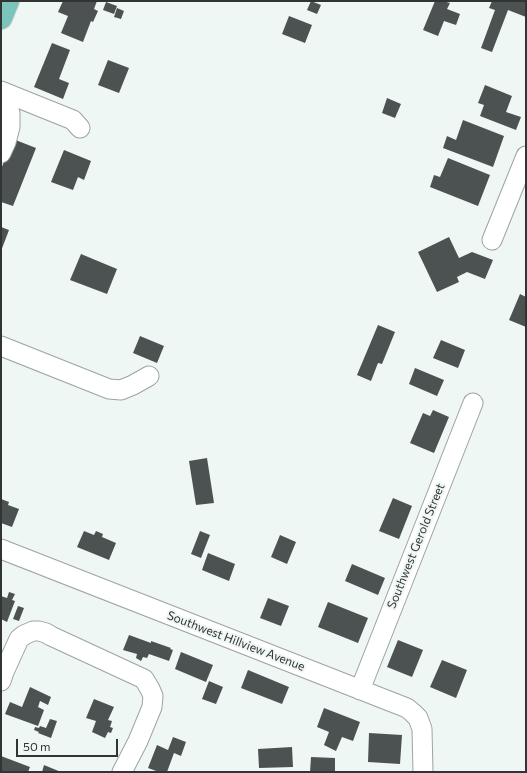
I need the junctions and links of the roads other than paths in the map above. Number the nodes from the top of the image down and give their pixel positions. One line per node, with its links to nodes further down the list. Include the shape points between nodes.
1 (8, 1): 2 (main road)
2 (1, 18)
3 (1, 91): 4 (street, via 73,120); 5 (street, via 10,113 10,128)
4 (80, 128)
5 (1, 153)
6 (526, 156): 7 (street)
7 (492, 240)
8 (1, 346): 9 (street, via 109,389 120,390)
9 (149, 376)
10 (473, 404): 13 (street, Southwest Gerold Street)
11 (1, 549): 13 (street, Southwest Hillview Avenue)
12 (1, 681): 14 (street, via 19,639 33,631 46,633 144,679 153,696 152,707)
13 (360, 690): 15 (street, Southwest Hillview Avenue, via 407,708 418,718 422,728)
14 (122, 772)
15 (423, 772)

